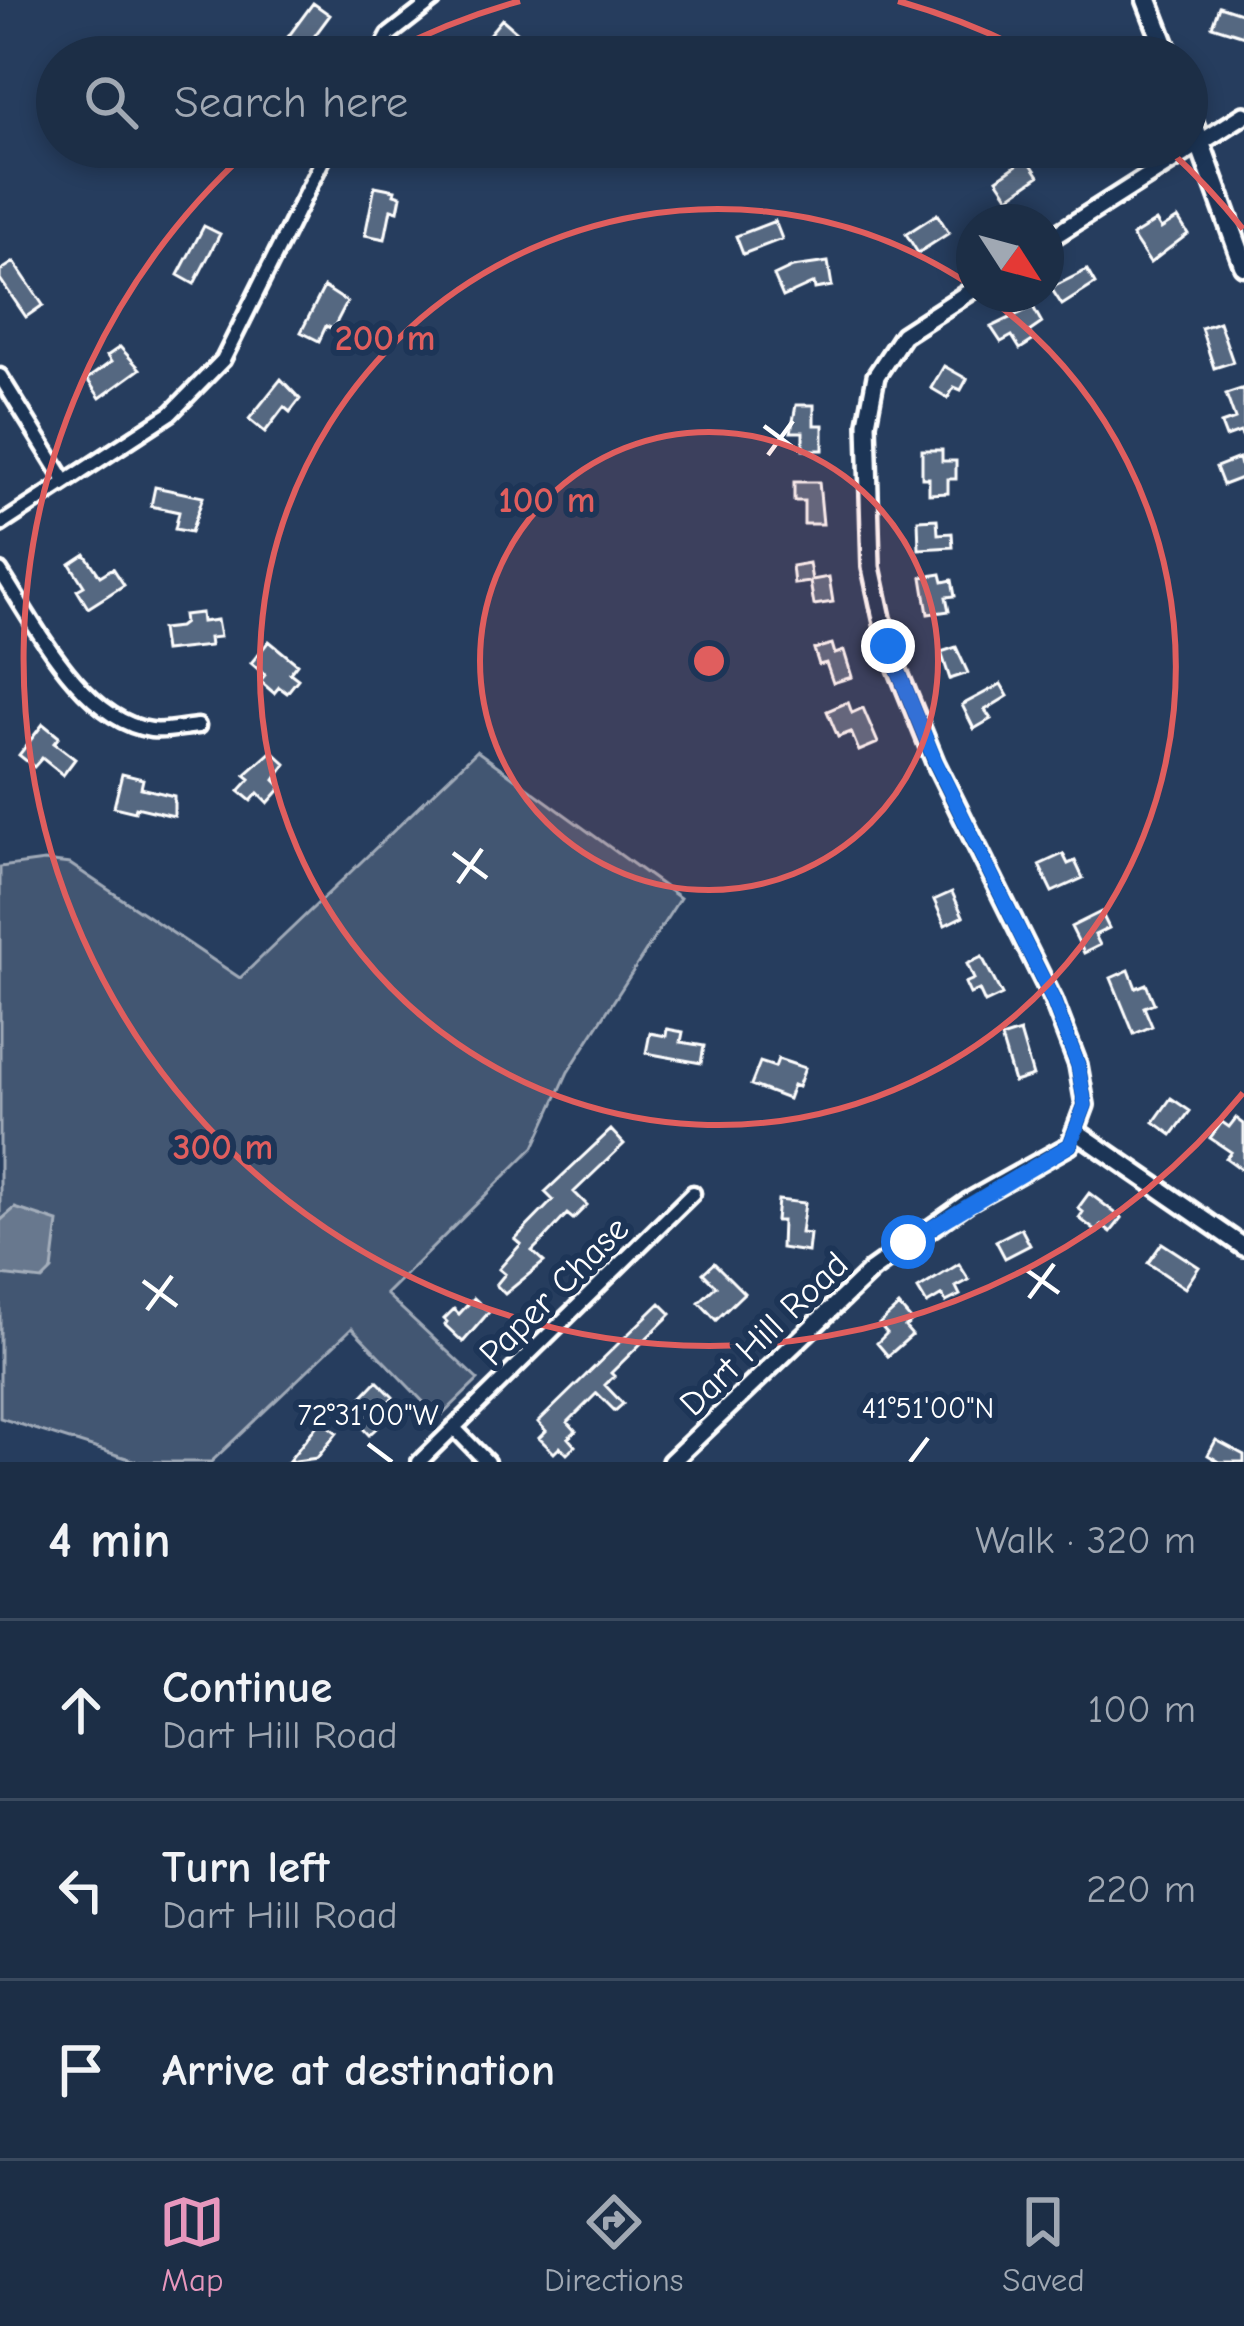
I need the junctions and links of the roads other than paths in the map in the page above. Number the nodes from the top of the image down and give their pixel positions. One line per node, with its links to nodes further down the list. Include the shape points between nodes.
1 (434, 0): 3 (street)
2 (1148, 0): 4 (main road)
3 (388, 36)
4 (1161, 36)
5 (1244, 115): 6 (street)
6 (1208, 137)
7 (1208, 164): 11 (main road)
8 (319, 168): 14 (street, via 223,360 170,413)
9 (1160, 168): 10 (street)
10 (1064, 230)
11 (1244, 265)
12 (956, 301): 18 (street, via 903,335 876,376 867,423 871,567 888,646 935,761 1078,1065 1085,1105)
13 (0, 376): 14 (street)
14 (65, 481): 15 (street)
15 (0, 525)
16 (0, 571): 17 (street, via 60,666 103,709 150,730)
17 (198, 726)
18 (1077, 1132): 20 (street); 24 (street, Dart Hill Road, via 1070,1145 968,1202 872,1270)
19 (692, 1193): 21 (street, Paper Chase)
20 (1244, 1247)
21 (455, 1429): 22 (street, Paper Chase); 23 (street)
22 (419, 1462)
23 (487, 1462)
24 (671, 1462)

